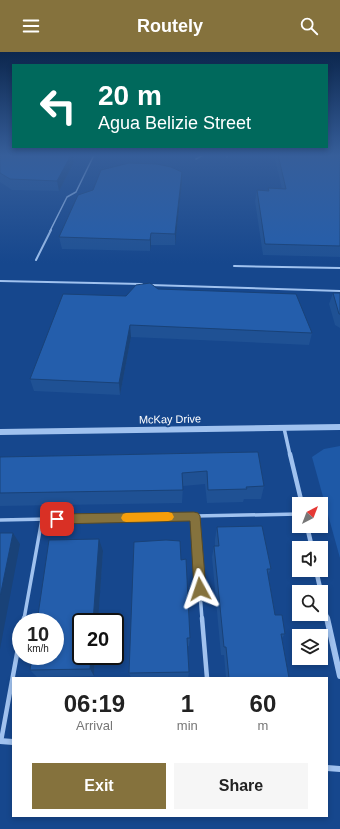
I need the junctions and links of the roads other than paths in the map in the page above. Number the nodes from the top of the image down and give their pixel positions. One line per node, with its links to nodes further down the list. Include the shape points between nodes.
1 (76, 191): 2 (lane, via 67,197)
2 (36, 260)
3 (234, 266): 4 (lane)
4 (340, 268)
5 (0, 281): 6 (lane)
6 (340, 291)
7 (340, 427): 8 (street, McKay Drive)
8 (284, 428): 9 (street, McKay Drive); 10 (street)
9 (0, 432)
10 (300, 497)
11 (292, 514): 12 (lane)
12 (194, 516): 13 (lane); 20 (lane)
13 (42, 519): 14 (lane); 16 (lane)
14 (0, 520)
15 (318, 577): 18 (street)
16 (25, 613)
17 (15, 665): 19 (lane)
18 (340, 676)
19 (12, 677)
20 (207, 677)
21 (12, 679): 22 (lane)
22 (0, 741): 23 (street)
23 (12, 742)
24 (328, 768): 25 (street)
25 (340, 769)

